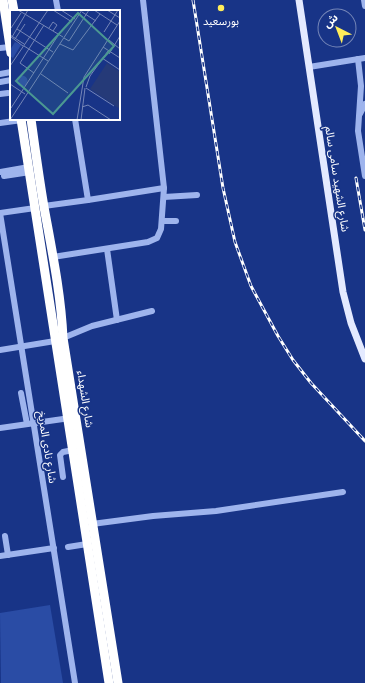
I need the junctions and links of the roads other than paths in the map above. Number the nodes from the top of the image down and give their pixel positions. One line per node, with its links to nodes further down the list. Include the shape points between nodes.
1 (12, 0): 8 (highway)
2 (56, 0): 9 (street)
3 (143, 0): 32 (street)
4 (299, 0): 14 (main road, شارع الشهيد سامى سالم)
5 (364, 0): 7 (street)
6 (2, 5): 11 (highway)
7 (365, 6)
8 (14, 10)
9 (58, 10)
10 (0, 48): 11 (street)
11 (10, 50)
12 (365, 58): 13 (street)
13 (358, 59): 14 (street); 22 (street, via 361,86)
14 (309, 67): 51 (main road, شارع الشهيد سامى سالم, via 343,292 351,323)
15 (10, 72): 16 (street)
16 (0, 74)
17 (10, 80): 18 (street)
18 (0, 82)
19 (8, 93): 20 (street)
20 (0, 94)
21 (365, 104): 22 (street)
22 (358, 118): 28 (street)
23 (19, 120): 26 (street)
24 (25, 120): 29 (highway, شارع الشهداء)
25 (75, 120): 35 (street)
26 (0, 123)
27 (365, 130): 28 (street)
28 (358, 131): 31 (street)
29 (31, 164): 30 (street); 36 (highway, شارع الشهداء); 36 (highway, شارع الشهداء)
30 (2, 174)
31 (365, 176)
32 (164, 188): 34 (street); 35 (street)
33 (197, 195): 34 (street)
34 (164, 197): 38 (street)
35 (88, 200): 36 (street)
36 (40, 207): 37 (street); 41 (highway, شارع الشهداء); 43 (highway, شارع الشهداء)
37 (0, 213): 49 (street, شارع نادى المريخ)
38 (162, 221): 39 (street); 40 (street, via 160,234 153,241)
39 (176, 221)
40 (107, 249): 41 (street); 47 (street)
41 (53, 257): 42 (highway, شارع الشهداء)
42 (58, 282): 43 (highway); 45 (highway, شارع الشهداء)
43 (46, 284): 44 (highway, شارع الشهداء)
44 (50, 308): 45 (highway); 48 (highway, شارع الشهداء)
45 (61, 308): 48 (highway, شارع الشهداء)
46 (152, 311): 47 (street)
47 (117, 320): 48 (street, via 85,328)
48 (59, 339): 49 (street); 53 (highway, شارع الشهداء)
49 (21, 347): 50 (street); 54 (street, شارع نادى المريخ)
50 (0, 350)
51 (365, 359)
52 (21, 393): 54 (street)
53 (72, 417): 54 (street); 56 (highway, شارع الشهداء); 59 (highway, شارع الشهداء)
54 (30, 424): 55 (street); 63 (street, شارع نادى المريخ)
55 (0, 428)
56 (73, 450): 57 (street, via 60,455); 61 (highway, شارع الشهداء)
57 (63, 477)
58 (344, 492): 59 (street, via 216,511)
59 (92, 524): 68 (highway, شارع الشهداء)
60 (5, 536): 64 (street)
61 (87, 544): 62 (street); 67 (highway, شارع الشهداء)
62 (68, 547)
63 (54, 548): 64 (street); 66 (street, شارع نادى المريخ)
64 (8, 555): 65 (street)
65 (0, 556)
66 (76, 683)
67 (109, 683)
68 (118, 683)

